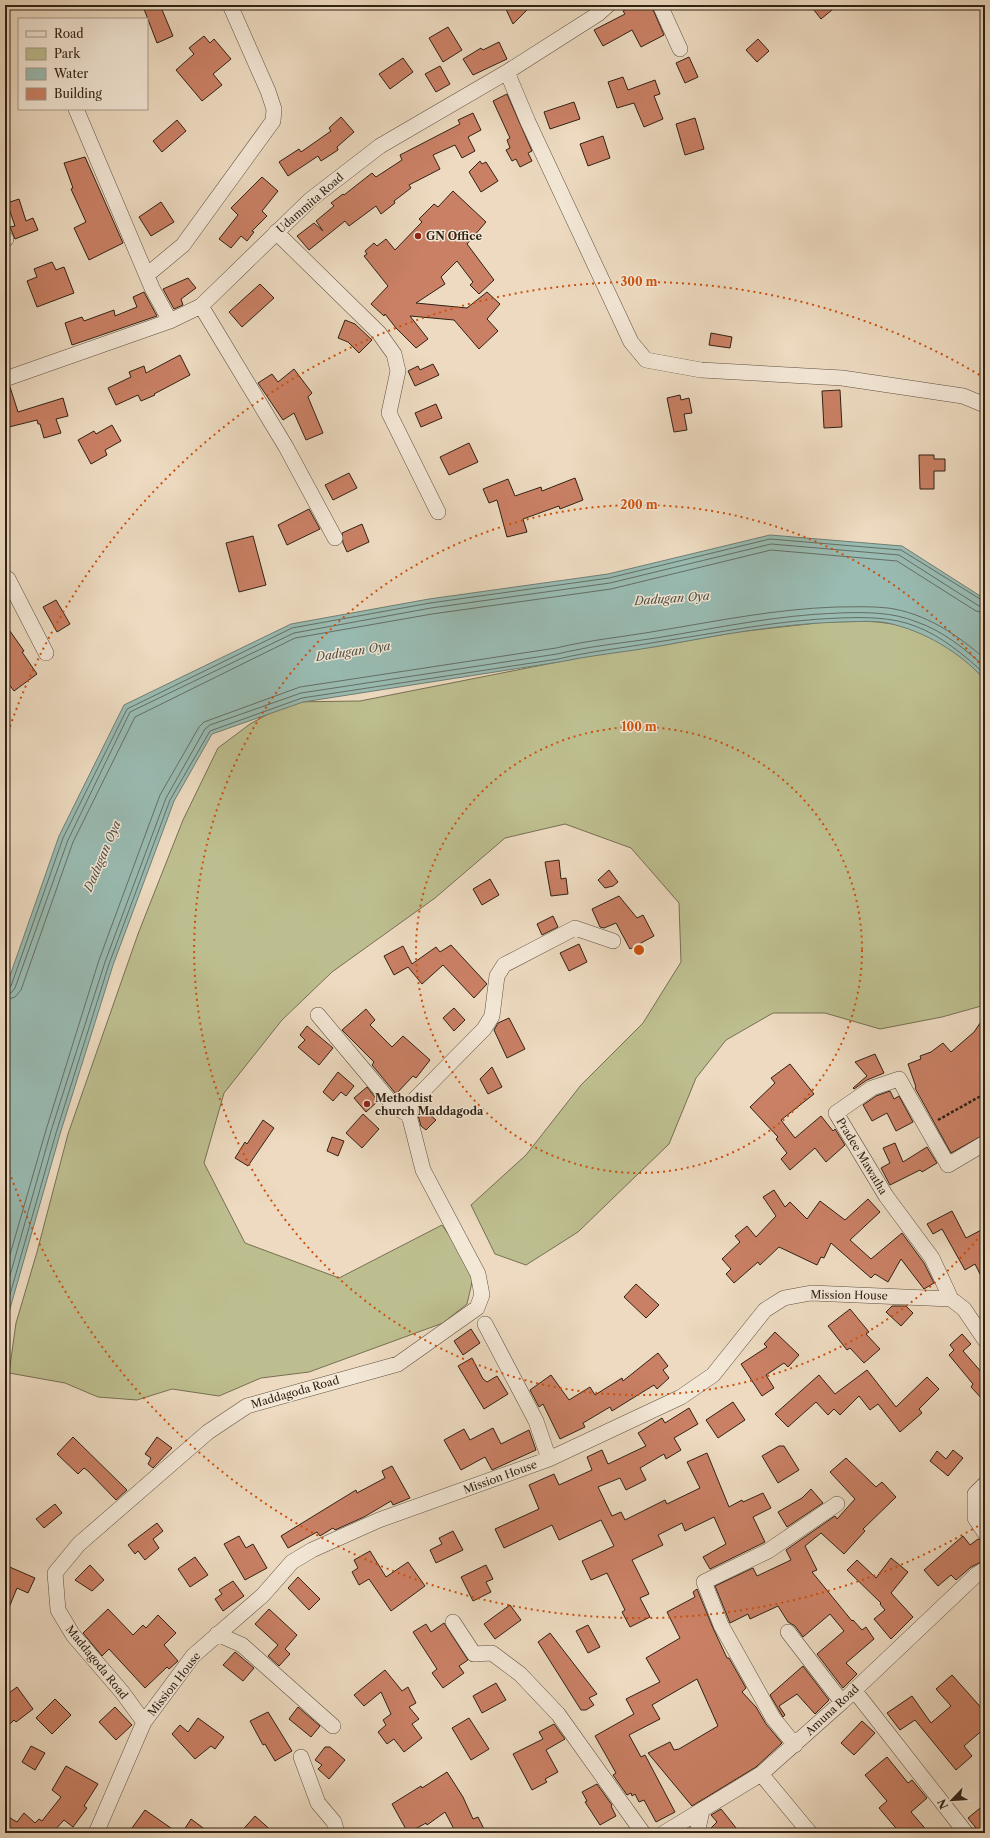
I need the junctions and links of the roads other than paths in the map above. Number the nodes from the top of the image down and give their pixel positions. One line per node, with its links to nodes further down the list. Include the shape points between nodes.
1 (230, 5): 8 (street, via 268,91 274,109 273,121 183,245)
2 (608, 5): 5 (street, Udammita Road)
3 (660, 5): 4 (street)
4 (680, 49)
5 (507, 72): 7 (street, Udammita Road, via 380,146 310,200); 12 (street, via 631,342 646,360 701,370 842,378 963,396)
6 (76, 110): 8 (street)
7 (276, 232): 9 (street, Udammita Road); 13 (street, via 379,333 394,354 398,370 389,413)
8 (147, 275): 10 (street)
9 (201, 306): 10 (street, Udammita Road); 14 (street, via 286,447)
10 (170, 322): 11 (street, Udammita Road)
11 (5, 379)
12 (985, 405)
13 (438, 512)
14 (335, 538)
15 (5, 580): 16 (street, via 8,579)
16 (46, 653)
17 (613, 941): 19 (street, via 575,928 504,966 497,976 492,1016 484,1029 411,1103)
18 (318, 1015): 19 (street, via 394,1106)
19 (409, 1115): 34 (street, Maddagoda Road, via 423,1170 478,1274 482,1295 477,1308 398,1364 247,1406 196,1442 79,1544 55,1573 58,1610 73,1634)
20 (985, 1143): 21 (street, Pradee Mawatha, via 948,1165 899,1079 872,1088 836,1113 886,1196 932,1258)
21 (951, 1299): 23 (street, via 964,1309); 24 (street, Mission House, via 811,1292 784,1298 765,1310 713,1376 688,1393)
22 (485, 1324): 24 (street, via 536,1421)
23 (985, 1340)
24 (548, 1459): 31 (street, Mission House, via 379,1520 312,1550 292,1562 263,1595)
25 (985, 1484): 27 (street, via 975,1494 975,1518)
26 (837, 1504): 36 (street, via 768,1551 704,1582 721,1625 773,1718)
27 (985, 1533)
28 (985, 1569): 32 (street, Amuna Road)
29 (453, 1622): 42 (street, via 474,1654 492,1653 520,1674 558,1714)
30 (788, 1632): 33 (street)
31 (217, 1634): 34 (street, Mission House, via 193,1656); 35 (street, via 242,1645)
32 (854, 1690): 33 (street, Amuna Road); 46 (street)
33 (842, 1702): 36 (street, Amuna Road)
34 (144, 1722): 40 (street, Mission House)
35 (333, 1726)
36 (795, 1744): 38 (street, Amuna Road)
37 (301, 1757): 41 (street, via 318,1803 334,1822)
38 (761, 1774): 39 (street, Amuna Road); 45 (street)
39 (702, 1811): 43 (street, Amuna Road); 44 (street)
40 (96, 1833)
41 (337, 1833)
42 (643, 1833)
43 (664, 1833)
44 (697, 1833)
45 (810, 1833)
46 (966, 1833)

